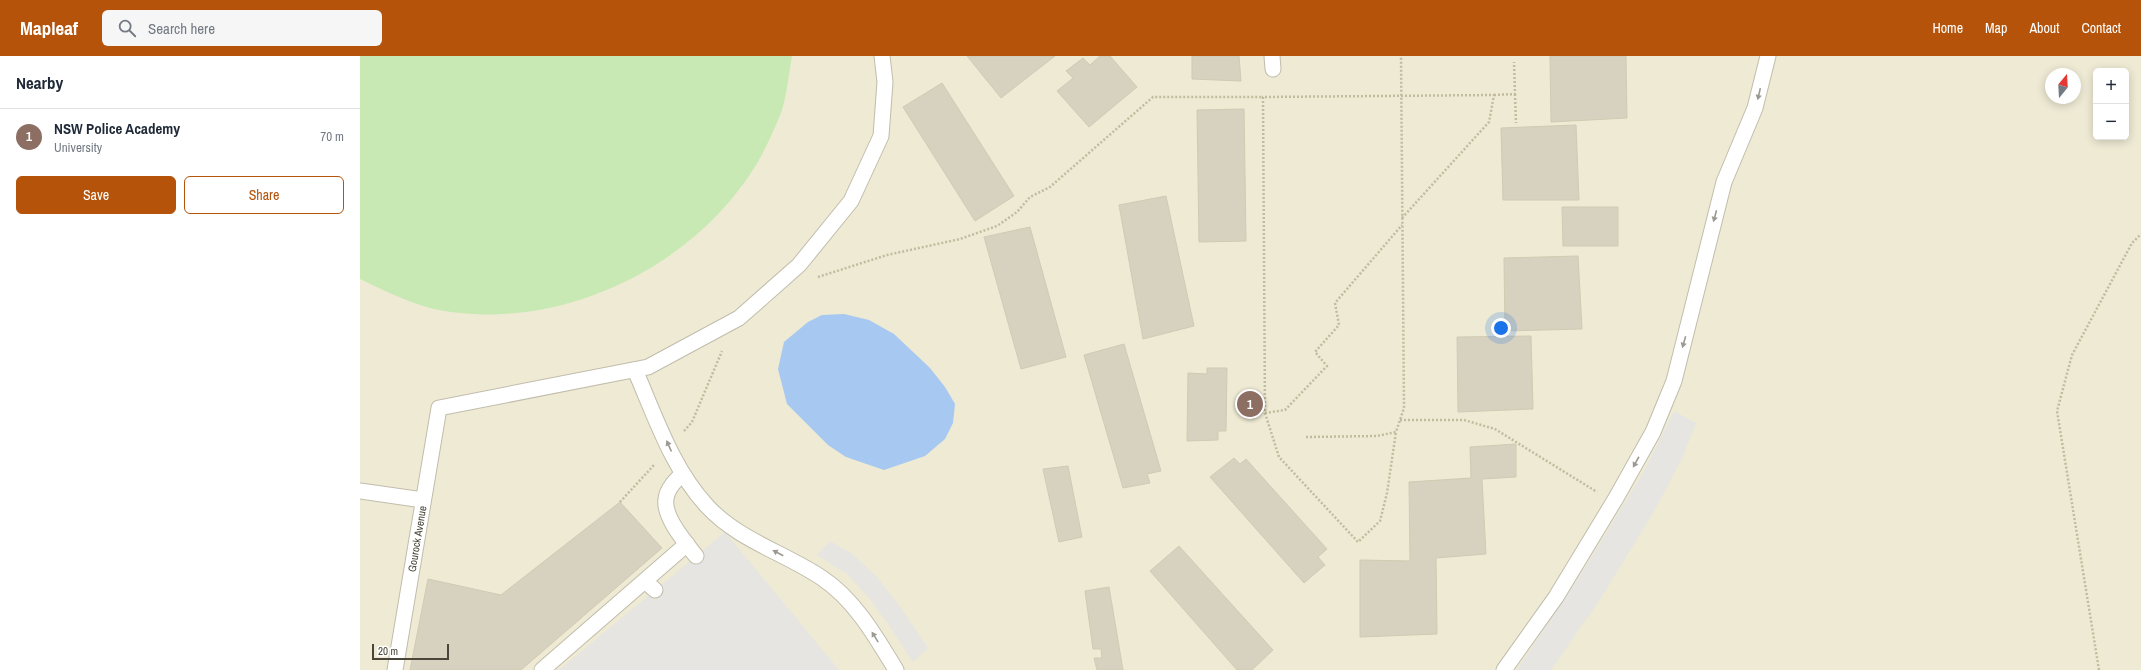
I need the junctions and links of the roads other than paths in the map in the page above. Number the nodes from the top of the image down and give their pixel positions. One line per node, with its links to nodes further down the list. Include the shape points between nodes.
1 (882, 56): 3 (lane, via 885,82 881,136 851,201 799,265 738,318 648,367)
2 (1768, 56): 12 (lane, one-way to 12, via 1755,108 1724,182 1674,381 1653,432 1556,597)
3 (635, 370): 4 (lane, one-way to 3); 6 (lane, Gourock Avenue, via 439,408)
4 (682, 474): 7 (lane, via 671,485 665,500 670,519); 11 (lane, one-way to 4, via 862,616 843,596 823,579 728,525 708,507)
5 (360, 491): 6 (lane)
6 (423, 500): 9 (lane, Gourock Avenue)
7 (687, 544): 8 (lane); 10 (lane, via 650,586 591,635)
8 (696, 556)
9 (395, 670)
10 (542, 670)
11 (896, 670)
12 (1504, 670)

